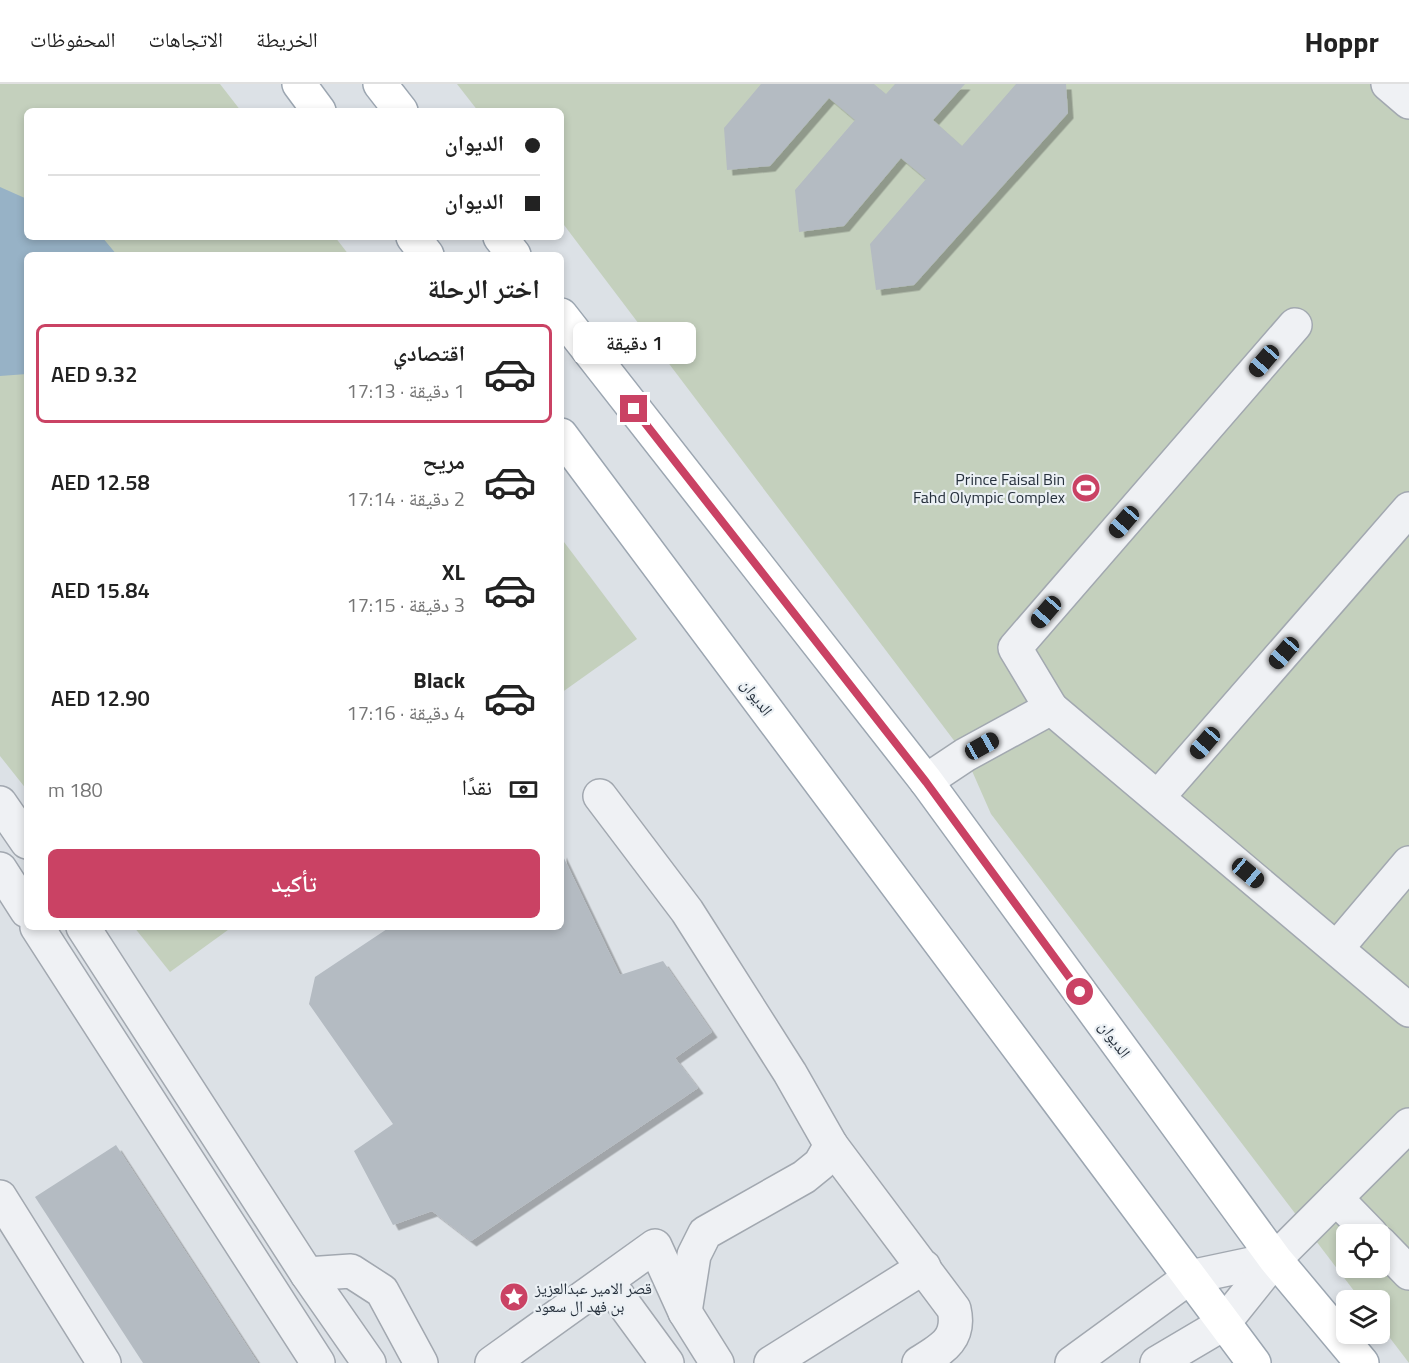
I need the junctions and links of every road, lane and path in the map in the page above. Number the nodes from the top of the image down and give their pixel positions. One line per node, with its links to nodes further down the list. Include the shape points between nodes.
1 (299, 84): 5 (main road)
2 (380, 84): 6 (main road)
3 (1388, 84): 4 (street)
4 (1409, 102)
5 (317, 108)
6 (399, 108)
7 (415, 240): 9 (main road)
8 (502, 240): 10 (main road)
9 (425, 252)
10 (512, 252)
11 (564, 319): 16 (main road, الديوان)
12 (1295, 325): 15 (street, via 1015,648)
13 (564, 439): 38 (main road, الديوان)
14 (1409, 509): 18 (street)
15 (1051, 708): 16 (street); 18 (street)
16 (926, 782): 34 (main road, الديوان)
17 (600, 796): 29 (street, via 687,911 790,1072)
18 (1158, 797): 26 (street)
19 (0, 803): 20 (street)
20 (24, 838)
21 (1409, 863): 26 (street)
22 (0, 869): 23 (street)
23 (24, 906)
24 (39, 930): 43 (street)
25 (85, 930): 37 (street)
26 (1337, 948): 27 (street)
27 (1409, 1010)
28 (1409, 1126): 31 (street)
29 (831, 1145): 35 (street); 40 (street, via 820,1164 804,1177 705,1233 694,1255)
30 (0, 1197): 42 (street)
31 (1336, 1198): 32 (street); 34 (street)
32 (1361, 1224)
33 (1390, 1253): 36 (street)
34 (1275, 1259): 38 (street); 41 (street); 54 (main road, الديوان)
35 (924, 1267): 49 (street); 50 (street, via 954,1309 957,1321 946,1347)
36 (1409, 1273)
37 (307, 1274): 44 (street); 45 (street, via 351,1271 382,1291)
38 (1190, 1277): 41 (main road, الديوان); 51 (street)
39 (607, 1281): 40 (street, via 655,1246); 46 (street); 47 (street)
40 (685, 1312): 48 (street)
41 (1223, 1324): 52 (street); 53 (main road, الديوان)
42 (104, 1363)
43 (318, 1363)
44 (369, 1363)
45 (421, 1363)
46 (492, 1363)
47 (667, 1363)
48 (717, 1363)
49 (771, 1363)
50 (919, 1363)
51 (1072, 1363)
52 (1157, 1363)
53 (1254, 1363)
54 (1362, 1363)

